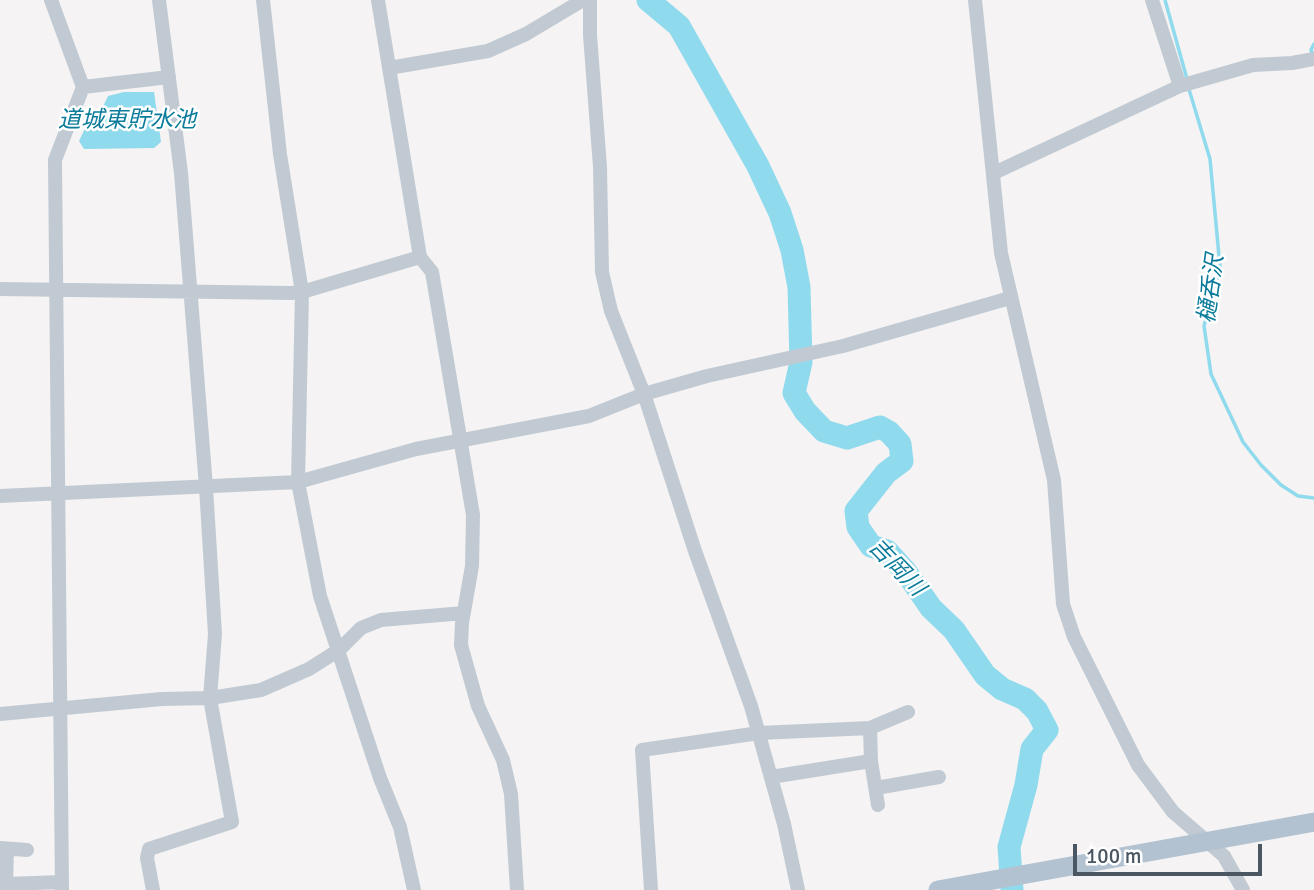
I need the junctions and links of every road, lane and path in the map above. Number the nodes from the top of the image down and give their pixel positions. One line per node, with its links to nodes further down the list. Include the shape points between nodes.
1 (51, 0): 13 (street)
2 (159, 0): 11 (street)
3 (262, 0): 19 (street)
4 (378, 0): 10 (street)
5 (583, 0): 10 (street, via 488,51)
6 (590, 0): 21 (street, via 602,272 611,311)
7 (975, 0): 14 (street)
8 (1152, 0): 12 (street)
9 (1314, 59): 12 (street, via 1253,65)
10 (389, 68): 15 (street)
11 (169, 77): 13 (street); 18 (street)
12 (1180, 86): 14 (street)
13 (83, 87): 17 (street, via 55,160)
14 (993, 173): 20 (street)
15 (420, 257): 19 (street); 22 (street, via 432,272)
16 (0, 289): 17 (street)
17 (57, 289): 18 (street); 25 (street)
18 (191, 292): 19 (street); 24 (street)
19 (302, 292): 23 (street)
20 (1010, 298): 21 (street, via 844,346); 41 (street, via 1050,459 1063,604 1074,637 1138,765 1173,812)
21 (644, 394): 22 (street, via 589,416); 34 (street)
22 (460, 441): 23 (street); 27 (street, via 473,515 472,566)
23 (298, 482): 24 (street); 28 (street, via 320,596)
24 (206, 487): 25 (street); 29 (street, via 215,634)
25 (57, 494): 26 (street); 30 (street)
26 (0, 496)
27 (464, 613): 28 (street, via 381,620 361,628); 48 (street, via 461,645 511,794)
28 (339, 650): 29 (street, via 261,690); 47 (street, via 400,827)
29 (210, 698): 30 (street); 46 (street, via 232,822 149,849)
30 (59, 709): 32 (street); 44 (street)
31 (908, 712): 33 (street)
32 (0, 714)
33 (870, 728): 34 (street); 35 (street)
34 (759, 733): 36 (street); 49 (street, via 642,750)
35 (872, 761): 36 (street); 38 (street)
36 (771, 777): 50 (street)
37 (939, 777): 38 (street)
38 (876, 788): 39 (street)
39 (878, 805)
40 (1314, 822): 41 (main road)
41 (1206, 841): 51 (main road); 52 (street, via 1224,856)
42 (3, 849): 43 (street); 45 (street)
43 (27, 850)
44 (62, 886): 45 (street)
45 (6, 887)
46 (153, 890)
47 (414, 890)
48 (517, 890)
49 (651, 890)
50 (798, 890)
51 (938, 890)
52 (1243, 890)

